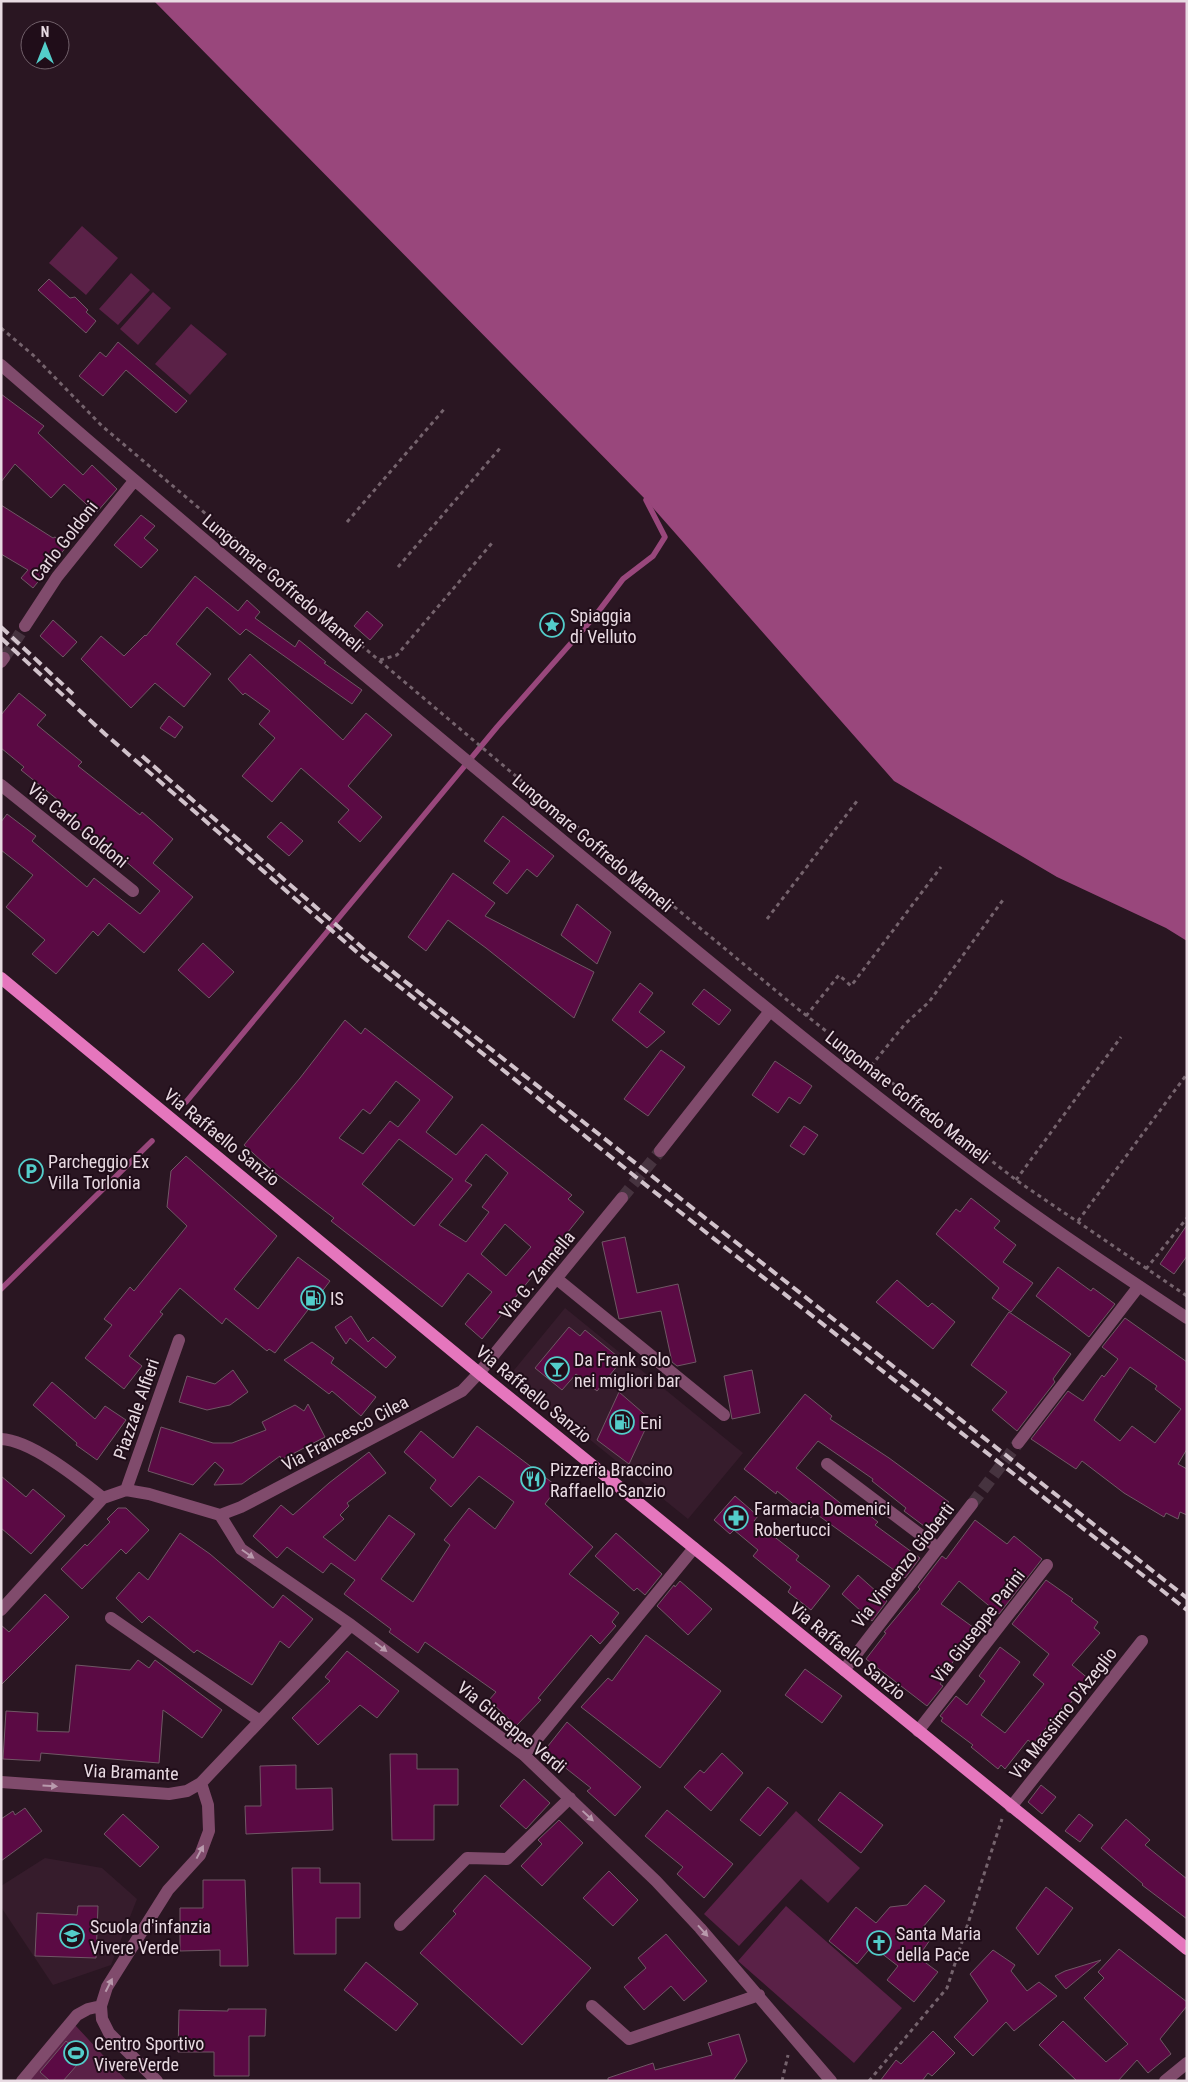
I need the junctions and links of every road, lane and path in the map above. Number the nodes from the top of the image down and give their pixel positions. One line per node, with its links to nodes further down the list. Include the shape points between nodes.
1 (1, 328): 10 (path, via 33,355 102,426)
2 (1, 364): 5 (street, Lungomare Goffredo Mameli)
3 (446, 407): 6 (path)
4 (502, 447): 8 (path)
5 (134, 481): 9 (street, Carlo Goldoni, via 56,577); 18 (street, Lungomare Goffredo Mameli)
6 (348, 522)
7 (492, 543): 10 (path, via 397,655)
8 (398, 567)
9 (25, 626)
10 (379, 660): 19 (path)
11 (1, 785): 14 (street, Via Carlo Goldoni)
12 (857, 801): 16 (path)
13 (941, 867): 19 (path, via 852,986 839,975)
14 (133, 892)
15 (1003, 900): 21 (path, via 929,1002 905,1024)
16 (767, 919)
17 (1, 978): 34 (main road, Via Raffaello Sanzio)
18 (770, 1011): 23 (street); 30 (street, Lungomare Goffredo Mameli, via 985,1179)
19 (806, 1016): 21 (path)
20 (1121, 1037): 24 (path)
21 (871, 1066): 24 (path)
22 (1187, 1074): 27 (path)
23 (660, 1151)
24 (1016, 1180): 27 (path)
25 (622, 1198): 29 (street, Via G. Zannella)
26 (1187, 1218): 28 (path)
27 (1078, 1221): 28 (path)
28 (1146, 1269): 31 (path)
29 (556, 1279): 34 (street, Via G. Zannella); 35 (street)
30 (1139, 1286): 32 (street, Lungomare Goffredo Mameli); 37 (street)
31 (1187, 1296)
32 (1187, 1318)
33 (179, 1340): 39 (street, Piazzale Alfieri)
34 (479, 1373): 42 (street, Via Francesco Cilea, via 462,1391); 43 (main road, Via Raffaello Sanzio)
35 (724, 1415)
36 (1, 1438): 40 (street, via 12,1439 68,1470)
37 (1018, 1443)
38 (827, 1464): 44 (street)
39 (126, 1490): 40 (street); 42 (street)
40 (103, 1498): 46 (street)
41 (972, 1504): 44 (street, Via Vincenzo Gioberti)
42 (220, 1515): 48 (street, Via Giuseppe Verdi, one-way to 48, via 241,1549)
43 (694, 1548): 50 (main road, Via Raffaello Sanzio); 53 (street)
44 (938, 1548): 50 (street, Via Vincenzo Gioberti)
45 (1047, 1566): 52 (street, Via Giuseppe Parini)
46 (1, 1610)
47 (111, 1618): 51 (street)
48 (352, 1625): 51 (street, Via Bramante); 53 (street, Via Giuseppe Verdi, one-way to 53)
49 (1142, 1641): 57 (street, Via Massimo D'Azeglio)
50 (844, 1670): 52 (main road, Via Raffaello Sanzio)
51 (260, 1721): 55 (street, Via Bramante)
52 (918, 1732): 57 (main road, Via Raffaello Sanzio)
53 (524, 1755): 56 (street, Via Giuseppe Verdi)
54 (1, 1782): 55 (street, Via Bramante, one-way to 55, via 169,1794 186,1791)
55 (201, 1783): 61 (street, one-way to 55, via 107,1987 168,1890 200,1855 209,1831 208,1805)
56 (570, 1798): 58 (street, via 507,1859 467,1858); 60 (street, Via Giuseppe Verdi, one-way to 60, via 656,1882)
57 (1011, 1807): 59 (main road, Via Raffaello Sanzio); 69 (path, via 1001,1820 947,1988)
58 (400, 1925)
59 (1187, 1949)
60 (759, 1995): 62 (street, via 629,2039); 63 (street, Via Giuseppe Verdi)
61 (101, 2006): 65 (street, via 77,2015); 66 (street, via 102,2019 109,2033)
62 (592, 2006)
63 (792, 2034): 67 (path); 68 (street, Via Giuseppe Verdi)
64 (1187, 2063): 70 (street)
65 (22, 2081)
66 (157, 2081)
67 (782, 2081)
68 (831, 2081)
69 (869, 2081)
70 (1165, 2081)

